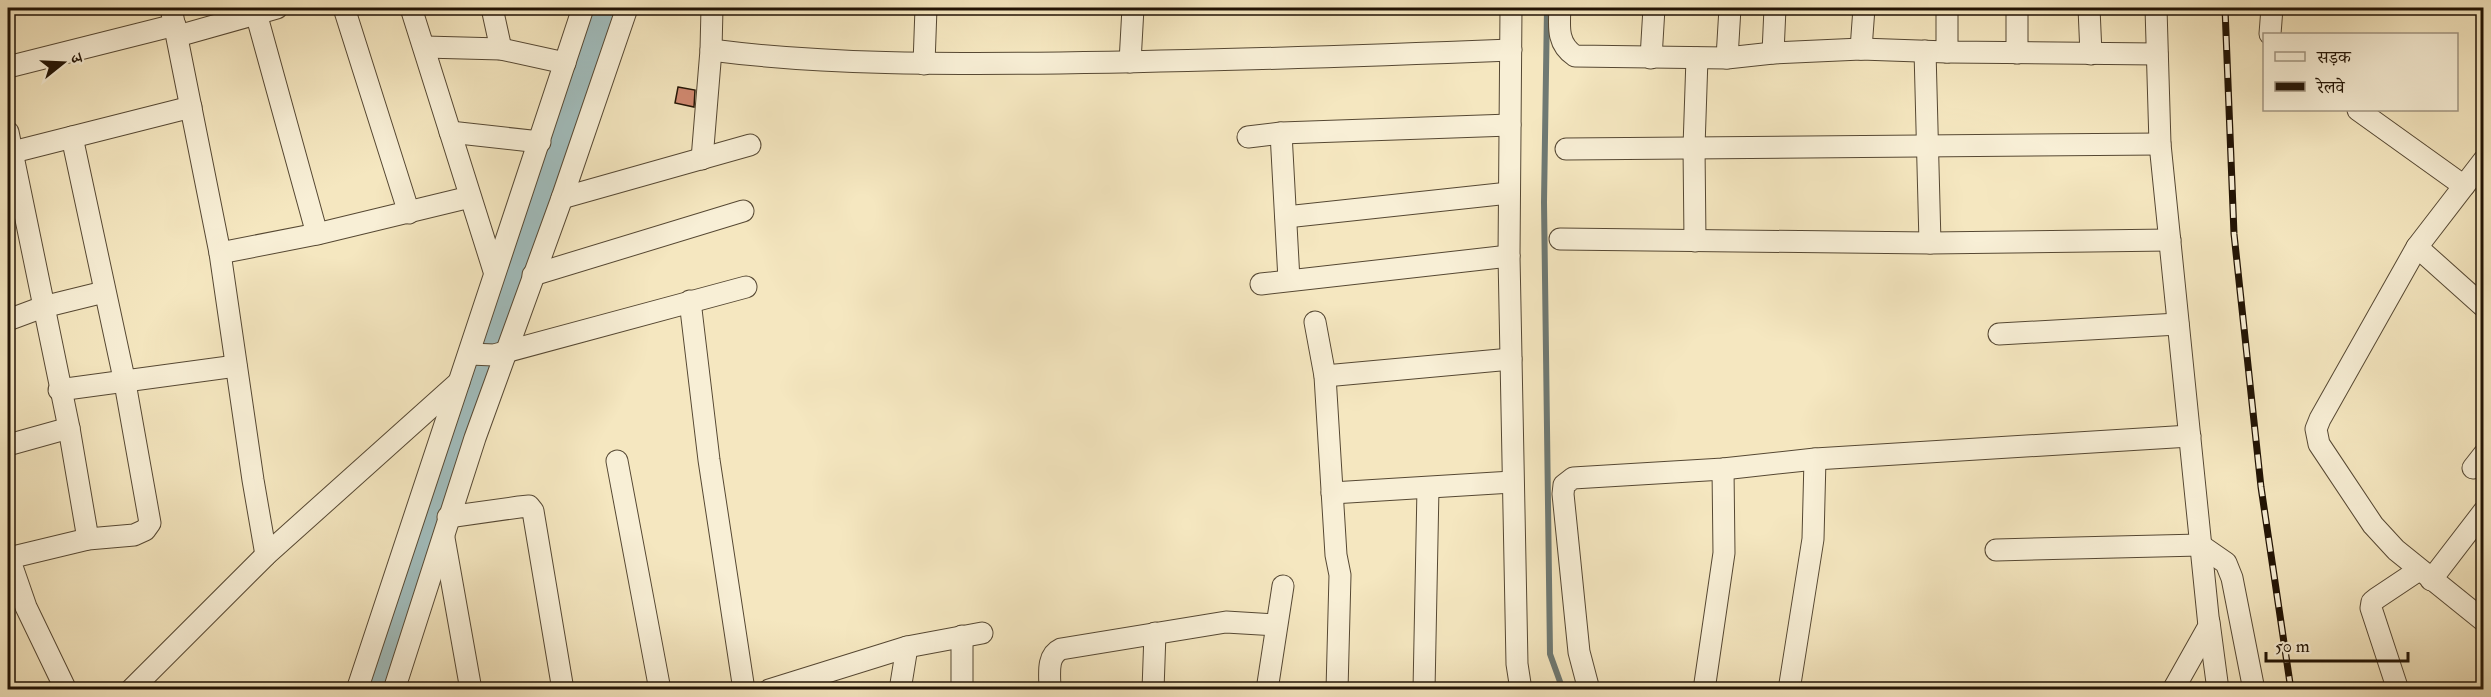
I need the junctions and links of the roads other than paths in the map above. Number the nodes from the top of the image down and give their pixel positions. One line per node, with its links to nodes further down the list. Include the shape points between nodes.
1 (277, 8): 21 (street)
2 (344, 8): 63 (street)
3 (411, 8): 24 (street)
4 (492, 8): 25 (street)
5 (583, 8): 39 (street)
6 (627, 8): 61 (street)
7 (712, 8): 27 (street)
8 (926, 8): 40 (street)
9 (1133, 8): 38 (street)
10 (1511, 8): 28 (street)
11 (1560, 8): 35 (street, via 1560,37 1566,50 1575,56)
12 (1654, 8): 35 (street)
13 (1730, 8): 37 (street)
14 (1775, 8): 31 (street)
15 (1864, 8): 26 (street)
16 (1947, 8): 30 (street)
17 (2017, 8): 32 (street)
18 (2089, 8): 33 (street)
19 (2156, 8): 34 (street)
20 (2272, 8): 23 (street)
21 (256, 14): 22 (street); 65 (street)
22 (174, 23): 41 (street); 42 (street)
23 (2271, 33)
24 (425, 47): 25 (street); 45 (street)
25 (501, 49): 39 (street)
26 (1862, 49): 29 (street); 31 (street)
27 (711, 50): 40 (street); 56 (street)
28 (1510, 50): 38 (street); 44 (street)
29 (1925, 51): 30 (street); 54 (street)
30 (1947, 52): 32 (street)
31 (1773, 53): 37 (street)
32 (2017, 53): 33 (street)
33 (2091, 54): 34 (street)
34 (2157, 54): 51 (street)
35 (1652, 58): 36 (street)
36 (1697, 58): 37 (street); 53 (street)
37 (1727, 58)
38 (1130, 62): 40 (street)
39 (566, 63): 50 (street)
40 (924, 64)
41 (8, 67)
42 (192, 107): 47 (street); 71 (street)
43 (2359, 111): 58 (street)
44 (1510, 125): 46 (street); 59 (street)
45 (450, 132): 50 (street); 60 (street)
46 (1281, 133): 48 (street); 64 (street)
47 (72, 137): 49 (street); 78 (street)
48 (1248, 137)
49 (10, 142): 80 (street)
50 (540, 142): 73 (street)
51 (2160, 144): 54 (street); 67 (street)
52 (750, 145): 56 (street)
53 (1694, 147): 54 (street); 55 (street); 68 (street)
54 (1929, 148): 69 (street)
55 (1566, 150)
56 (702, 159): 61 (street)
57 (2484, 160): 58 (street)
58 (2464, 186): 70 (street)
59 (1509, 193): 64 (street); 72 (street)
60 (470, 197): 63 (street); 73 (street)
61 (562, 198): 74 (street)
62 (743, 211): 74 (street)
63 (409, 213): 65 (street)
64 (1286, 217): 75 (street)
65 (317, 234): 71 (street)
66 (1560, 239): 68 (street)
67 (2170, 240): 69 (street); 84 (street)
68 (1695, 241): 69 (street)
69 (1930, 243)
70 (2417, 248): 81 (street); 109 (street, via 2320,419 2316,436 2373,525)
71 (220, 253): 88 (street)
72 (1509, 256): 75 (street); 87 (street)
73 (494, 271): 86 (street)
74 (533, 275): 86 (street)
75 (1289, 280): 76 (street)
76 (1261, 284)
77 (747, 287): 79 (street)
78 (104, 292): 80 (street); 91 (street)
79 (690, 302): 86 (street); 124 (street)
80 (43, 307): 82 (street); 92 (street)
81 (2484, 307)
82 (8, 320)
83 (1315, 322): 89 (street)
84 (2178, 324): 85 (street); 94 (street)
85 (1999, 334)
86 (488, 354): 90 (street); 103 (street)
87 (1510, 359): 89 (street); 99 (street)
88 (236, 366): 91 (street); 107 (street)
89 (1325, 376): 101 (street)
90 (460, 381): 107 (street); 119 (street)
91 (125, 383): 92 (street); 104 (street, via 150,523 134,536)
92 (59, 390): 93 (street)
93 (69, 428): 95 (street); 104 (street)
94 (2190, 436): 96 (street); 105 (street)
95 (8, 445)
96 (1815, 459): 98 (street); 136 (street, via 1813,539)
97 (616, 461): 123 (street)
98 (1723, 469): 134 (street, via 1579,477 1564,485 1579,652); 135 (street, via 1724,553)
99 (1512, 482): 100 (street); 133 (street)
100 (1428, 488): 101 (street); 132 (street)
101 (1332, 493): 131 (street, via 1340,575)
102 (2484, 511): 109 (street)
103 (446, 526): 120 (street); 121 (street); 122 (street, via 519,507 529,506 533,511)
104 (88, 539): 108 (street)
105 (2200, 545): 106 (street); 111 (street); 139 (street, via 2226,563 2232,578)
106 (1996, 550)
107 (266, 555): 118 (street)
108 (8, 556): 117 (street, via 31,618)
109 (2425, 575): 112 (street); 140 (street, via 2372,602)
110 (1283, 586): 113 (street)
111 (2208, 615): 137 (street, via 2209,626); 138 (street)
112 (2484, 621)
113 (1276, 624): 114 (street, via 1226,622); 130 (street)
114 (1155, 633): 128 (street, via 1054,652); 129 (street)
115 (907, 647): 116 (street); 126 (street); 127 (street, via 972,634)
116 (824, 681): 125 (street)
117 (66, 690)
118 (131, 690)
119 (357, 690)
120 (394, 690)
121 (471, 690)
122 (563, 690)
123 (660, 690)
124 (744, 690)
125 (769, 690)
126 (900, 690)
127 (962, 690)
128 (1050, 690)
129 (1153, 690)
130 (1267, 690)
131 (1337, 690)
132 (1424, 690)
133 (1521, 690)
134 (1589, 690)
135 (1704, 690)
136 (1789, 690)
137 (2173, 690)
138 (2218, 690)
139 (2254, 690)
140 (2398, 690)

